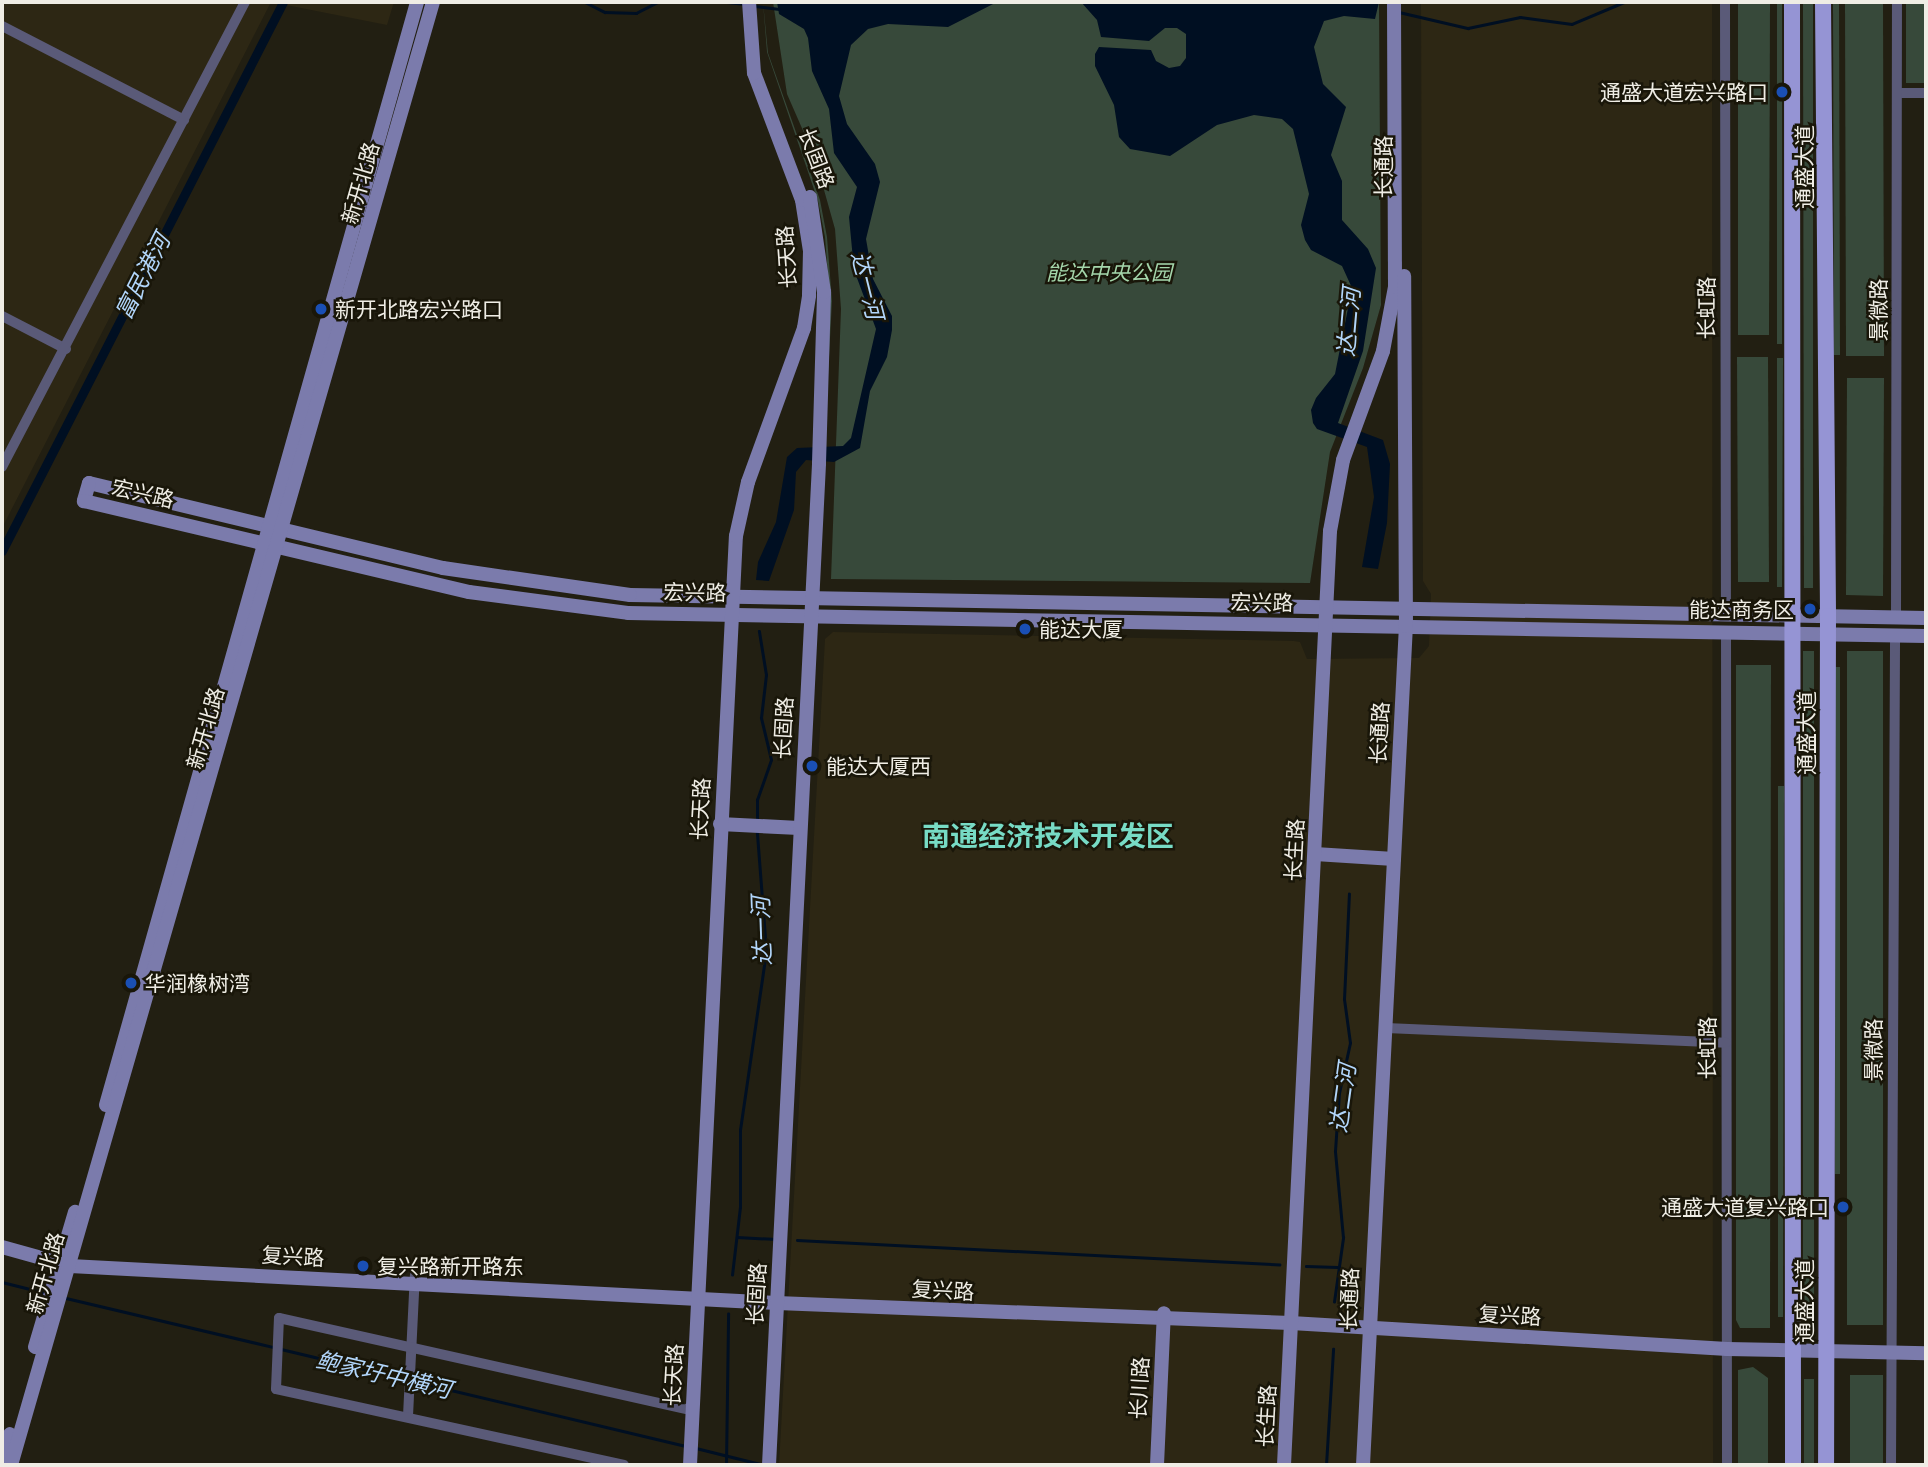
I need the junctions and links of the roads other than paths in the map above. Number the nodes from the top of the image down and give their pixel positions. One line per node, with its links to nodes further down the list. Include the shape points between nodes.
1 (245, 2): 15 (street)
2 (417, 2): 21 (street, 新开北路)
3 (433, 2): 22 (street, 新开北路)
4 (748, 2): 16 (street, 长固路, via 754,73)
5 (756, 2): 26 (street, 长固路, via 766,76 816,222 824,292)
6 (1394, 2): 17 (street, 长通路)
7 (1404, 2): 28 (street, 长通路)
8 (1725, 2): 31 (street, 长虹路)
9 (1792, 2): 37 (main road, 通盛大道)
10 (1824, 2): 32 (main road, 通盛大道)
11 (1897, 2): 13 (street, 景微路)
12 (2, 26): 15 (street)
13 (1897, 93): 14 (street); 33 (street, 景微路)
14 (1926, 93)
15 (184, 120): 19 (street)
16 (792, 168): 25 (street, 长天路, via 810,251 809,295 790,373 748,482 736,536)
17 (1395, 246): 27 (street, 长生路, via 1388,327 1335,493)
18 (2, 316): 19 (street)
19 (66, 349): 20 (street)
20 (2, 467)
21 (267, 527): 22 (street, 宏兴路); 23 (street, 新开北路); 23 (street, 宏兴路, via 89,483 84,501)
22 (283, 531): 24 (street, 新开北路); 25 (street, 宏兴路, via 541,585 630,595)
23 (262, 543): 24 (street, 宏兴路); 49 (street, 新开北路)
24 (279, 547): 29 (street, 宏兴路, via 483,594 628,613); 49 (street, 新开北路)
25 (731, 595): 26 (street, 宏兴路); 29 (street, 长天路)
26 (812, 599): 27 (street, 宏兴路); 30 (street, 长固路)
27 (1325, 608): 28 (street, 宏兴路); 35 (street, 长生路)
28 (1406, 608): 31 (street, 宏兴路); 36 (street, 长通路)
29 (730, 614): 30 (street, 宏兴路); 42 (street, 长天路)
30 (811, 615): 35 (street, 宏兴路); 43 (street, 长固路)
31 (1726, 615): 37 (street, 宏兴路)
32 (1828, 617): 33 (street, 宏兴路); 37 (street, 宏兴路); 39 (main road, 通盛大道)
33 (1896, 617): 34 (street, 宏兴路)
34 (1926, 618)
35 (1324, 624): 36 (street, 宏兴路); 44 (street, 长生路)
36 (1406, 625): 38 (street, 宏兴路); 45 (street, 长通路)
37 (1794, 625): 38 (street, 宏兴路); 39 (street, 宏兴路); 60 (main road, 通盛大道)
38 (1726, 631): 47 (street, 长虹路)
39 (1827, 634): 40 (street, 宏兴路); 59 (main road, 通盛大道)
40 (1895, 635): 41 (street, 宏兴路); 62 (street, 景微路)
41 (1926, 636)
42 (720, 824): 43 (street); 51 (street, 长天路)
43 (799, 828): 53 (street, 长固路)
44 (1315, 854): 45 (street); 55 (street, 长生路)
45 (1394, 859): 46 (street, 长通路)
46 (1385, 1028): 47 (street); 56 (street, 长通路)
47 (1726, 1044): 57 (street, 长虹路)
48 (2, 1247): 49 (street, 复兴路)
49 (67, 1261): 50 (street, 复兴路); 52 (street, 新开北路)
50 (415, 1279): 51 (street, 复兴路); 61 (street)
51 (698, 1294): 53 (street, 复兴路); 64 (street, 长天路)
52 (55, 1298): 67 (street, 新开北路); 69 (street, 新开北路)
53 (777, 1299): 54 (street, 复兴路); 66 (street, 长固路)
54 (1163, 1317): 55 (street, 复兴路); 71 (street, 长川路)
55 (1292, 1319): 56 (street, 复兴路); 72 (street, 长生路)
56 (1369, 1323): 57 (street, 复兴路); 73 (street, 长通路)
57 (1727, 1344): 60 (street, 复兴路); 74 (street, 长虹路)
58 (1926, 1344): 62 (street)
59 (1826, 1345): 60 (street, 复兴路); 62 (street, 复兴路); 76 (main road, 通盛大道)
60 (1792, 1346): 75 (main road, 通盛大道)
61 (411, 1347): 64 (street); 65 (street); 65 (street, via 279,1318 275,1356 276,1389)
62 (1891, 1347): 63 (street); 77 (street, 景微路)
63 (1926, 1353)
64 (692, 1410): 68 (street, 长天路)
65 (408, 1416): 70 (street)
66 (769, 1459)
67 (2, 1462)
68 (690, 1462)
69 (11, 1465)
70 (624, 1465)
71 (1157, 1465)
72 (1284, 1465)
73 (1363, 1465)
74 (1727, 1465)
75 (1793, 1465)
76 (1826, 1465)
77 (1891, 1465)

